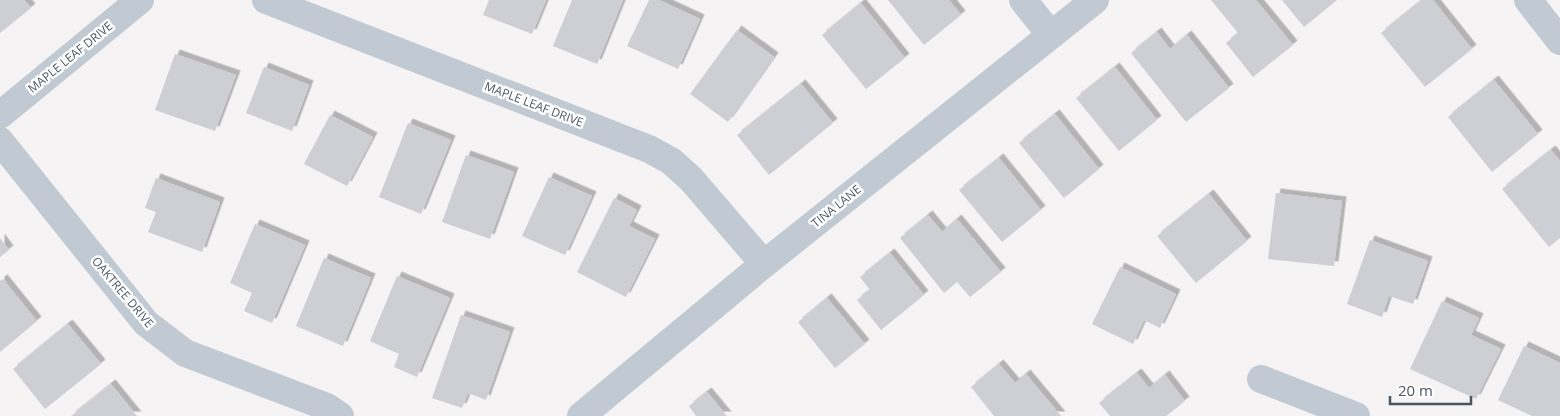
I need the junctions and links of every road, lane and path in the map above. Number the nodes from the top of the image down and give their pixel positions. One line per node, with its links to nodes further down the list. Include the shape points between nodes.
1 (140, 0): 8 (street, MAPLE LEAF DRIVE)
2 (266, 0): 10 (street, MAPLE LEAF DRIVE, via 664,157 691,179)
3 (1023, 0): 6 (street)
4 (1095, 0): 6 (street, TINA LANE)
5 (1528, 0): 7 (street)
6 (1051, 35): 10 (street, TINA LANE)
7 (1560, 41)
8 (0, 115)
9 (0, 141): 12 (street, OAKTREE DRIVE, via 146,323 185,353 327,407)
10 (764, 264): 13 (street, TINA LANE)
11 (1261, 379): 14 (street)
12 (340, 416)
13 (580, 416)
14 (1356, 416)

